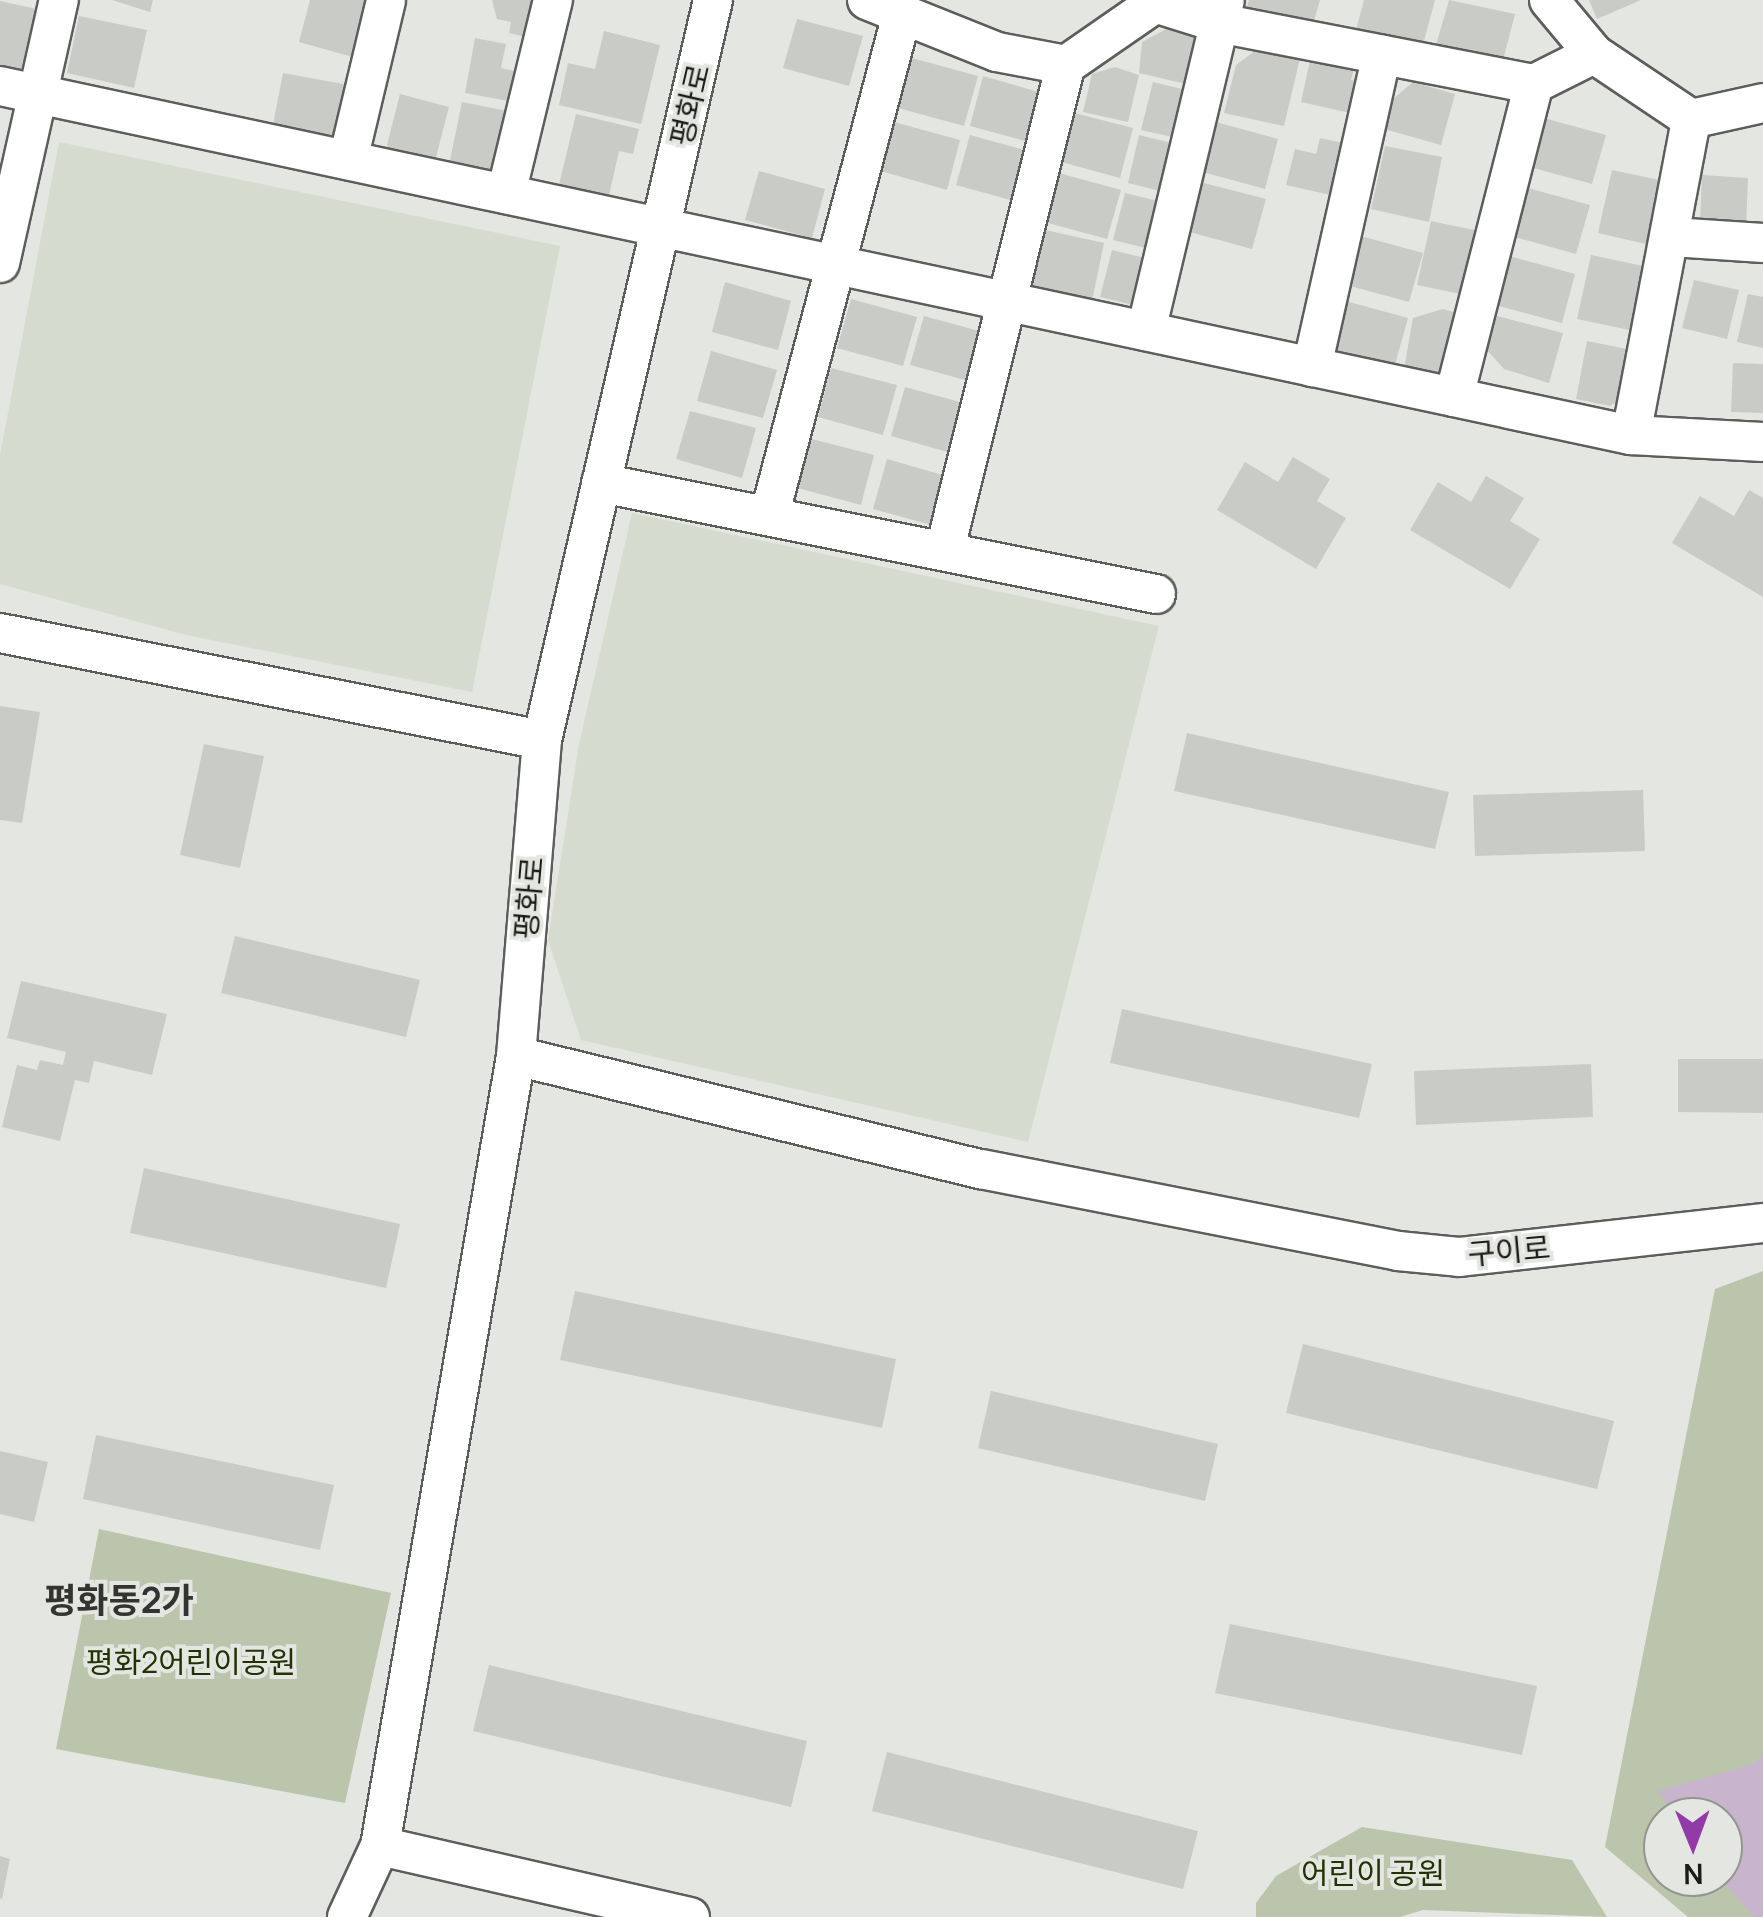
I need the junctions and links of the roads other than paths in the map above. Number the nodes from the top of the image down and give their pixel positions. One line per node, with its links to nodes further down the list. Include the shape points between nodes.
1 (59, 0): 15 (street)
2 (386, 0): 18 (street)
3 (553, 0): 19 (street)
4 (714, 0): 20 (street, 평화로)
5 (867, 0): 9 (street)
6 (1548, 0): 11 (street)
7 (1158, 2): 8 (street); 12 (street)
8 (1222, 11): 10 (street); 26 (street)
9 (902, 14): 12 (street, via 997,52); 24 (street)
10 (1382, 54): 13 (street); 27 (street)
11 (1594, 54): 13 (street); 17 (street)
12 (1066, 65): 25 (street)
13 (1534, 84): 28 (street)
14 (0, 86): 15 (street)
15 (38, 94): 18 (street); 23 (street)
16 (1763, 102): 17 (street)
17 (1691, 119): 21 (street)
18 (348, 160): 19 (street)
19 (506, 194): 20 (street)
20 (662, 227): 24 (street); 31 (street, 평화로)
21 (1672, 237): 22 (street); 29 (street)
22 (1763, 243)
23 (0, 263)
24 (834, 264): 25 (street); 32 (street)
25 (1008, 302): 26 (street); 33 (street)
26 (1146, 332): 27 (street)
27 (1312, 367): 28 (street)
28 (1454, 397): 29 (street)
29 (1631, 435): 30 (street)
30 (1763, 442)
31 (601, 483): 32 (street); 36 (street, 평화로)
32 (770, 513): 33 (street)
33 (945, 549): 34 (street)
34 (1156, 594)
35 (0, 632): 36 (street)
36 (542, 740): 37 (street, 평화로)
37 (516, 1056): 38 (street, 구이로, via 980,1168 1459,1257); 39 (street, 평화로)
38 (1763, 1222)
39 (380, 1846): 40 (street, 평화로); 41 (street)
40 (347, 1917)
41 (690, 1917)

